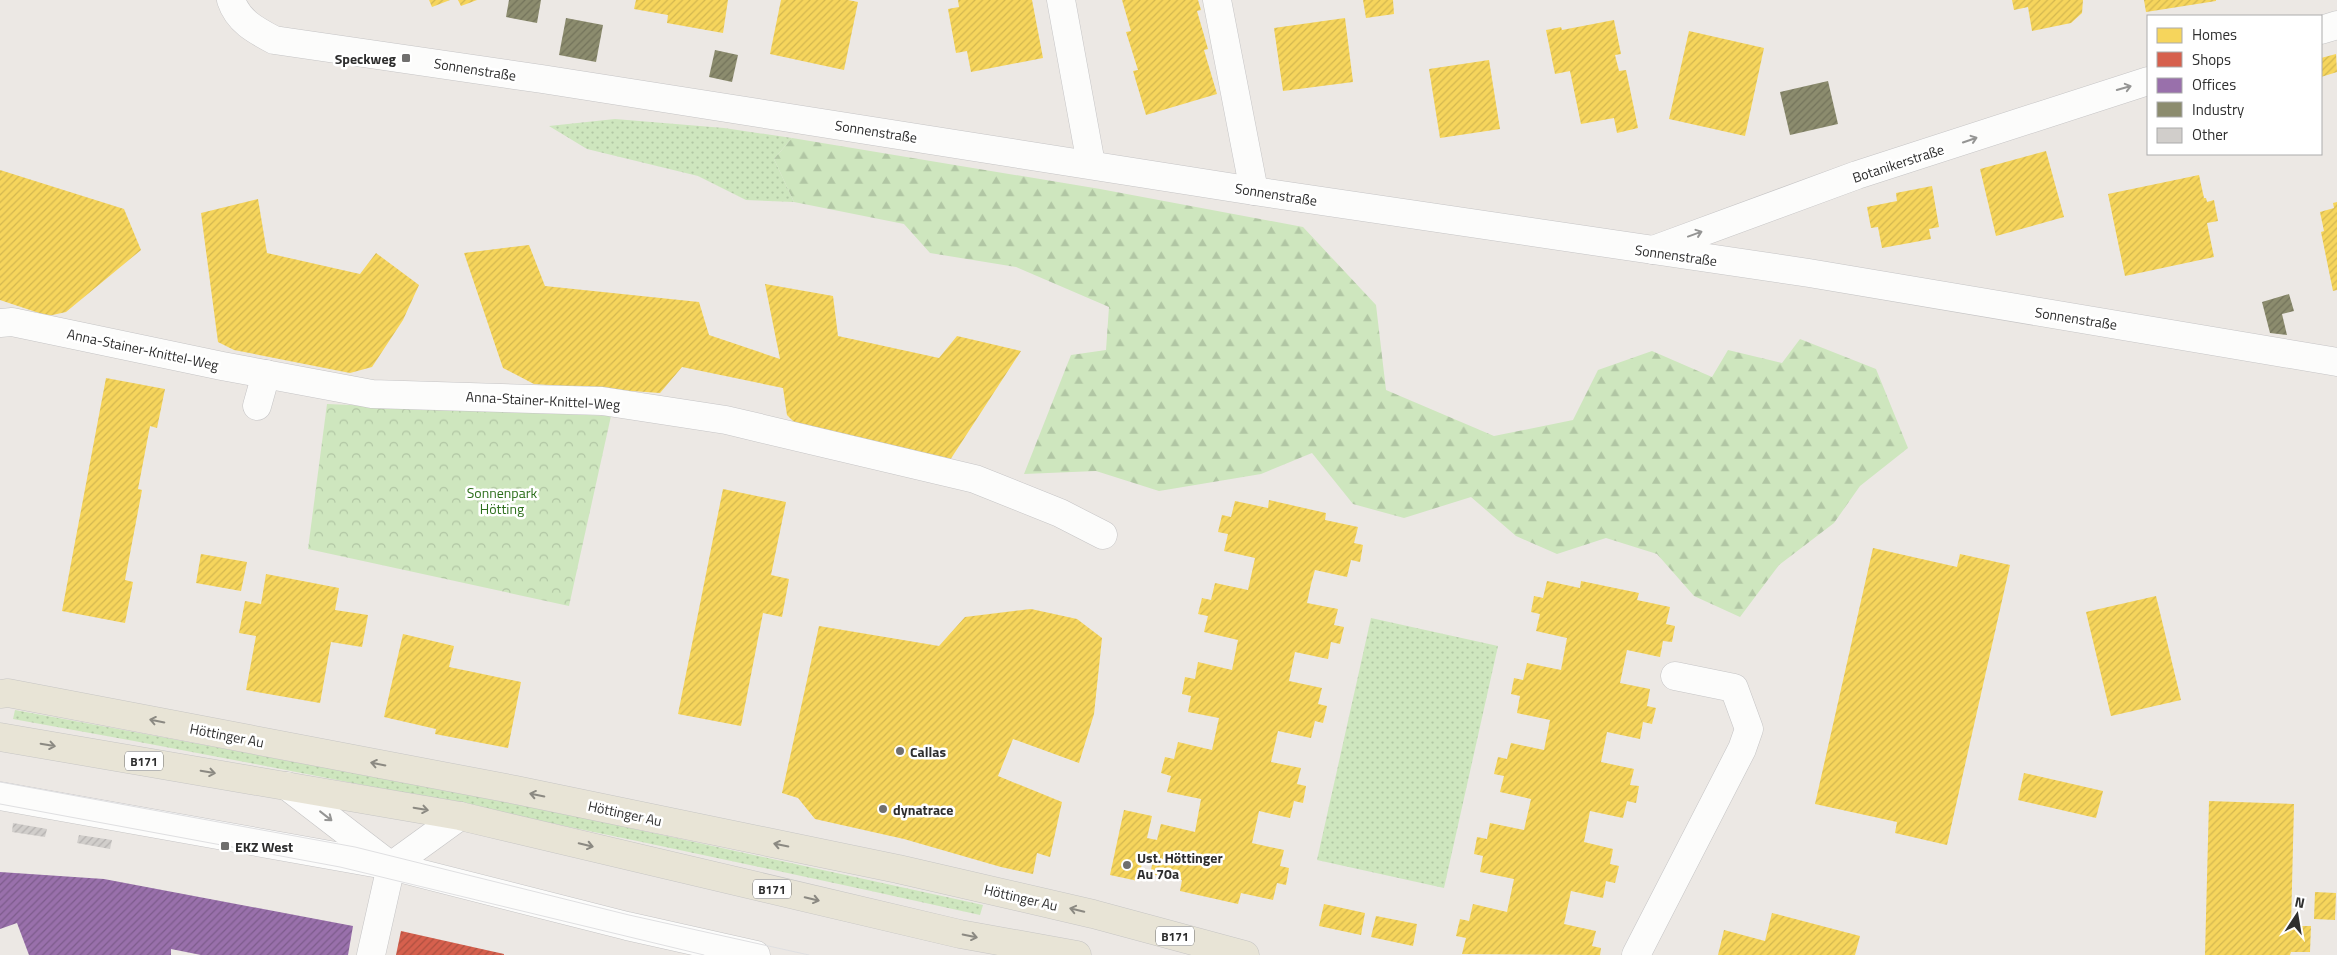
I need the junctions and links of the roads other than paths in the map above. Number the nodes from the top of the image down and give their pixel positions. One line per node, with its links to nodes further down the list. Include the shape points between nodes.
1 (231, 0): 7 (street, Sonnenstraße, via 234,9 250,28 274,40)
2 (1061, 0): 7 (street)
3 (1217, 0): 8 (street)
4 (2337, 25): 5 (street)
5 (2322, 30)
6 (2147, 81): 9 (street, Botanikerstraße, one-way to 6, via 1857,176)
7 (1091, 164): 8 (street, Sonnenstraße)
8 (1254, 191): 9 (street, Sonnenstraße)
9 (1649, 251): 11 (street, Sonnenstraße, via 1809,274)
10 (0, 323): 12 (street, Anna-Stainer-Knittel-Weg, via 12,322)
11 (2337, 362)
12 (266, 374): 13 (street); 14 (street, Anna-Stainer-Knittel-Weg, via 372,394 602,400 726,420 975,479 1060,513)
13 (257, 406)
14 (1104, 535)
15 (1675, 676): 30 (street, via 1734,688 1749,729 1742,749)
16 (0, 694): 22 (main road, Höttinger Au / B171, one-way to 16, via 898,869 516,790 18,694)
17 (0, 737): 18 (main road, B171, one-way to 18)
18 (287, 786): 20 (main road, B171, one-way to 20); 21 (street, one-way to 21)
19 (0, 796): 21 (street)
20 (460, 816): 21 (street); 23 (main road, B171, one-way to 23)
21 (391, 866): 25 (street); 26 (street, via 626,926)
22 (1124, 922): 24 (main road, Höttinger Au / B171); 28 (main road, via 1159,942)
23 (1016, 949): 27 (main road, B171)
24 (1236, 953): 29 (main road)
25 (371, 955)
26 (756, 955)
27 (1077, 955)
28 (1171, 955)
29 (1197, 955)
30 (1636, 955)

